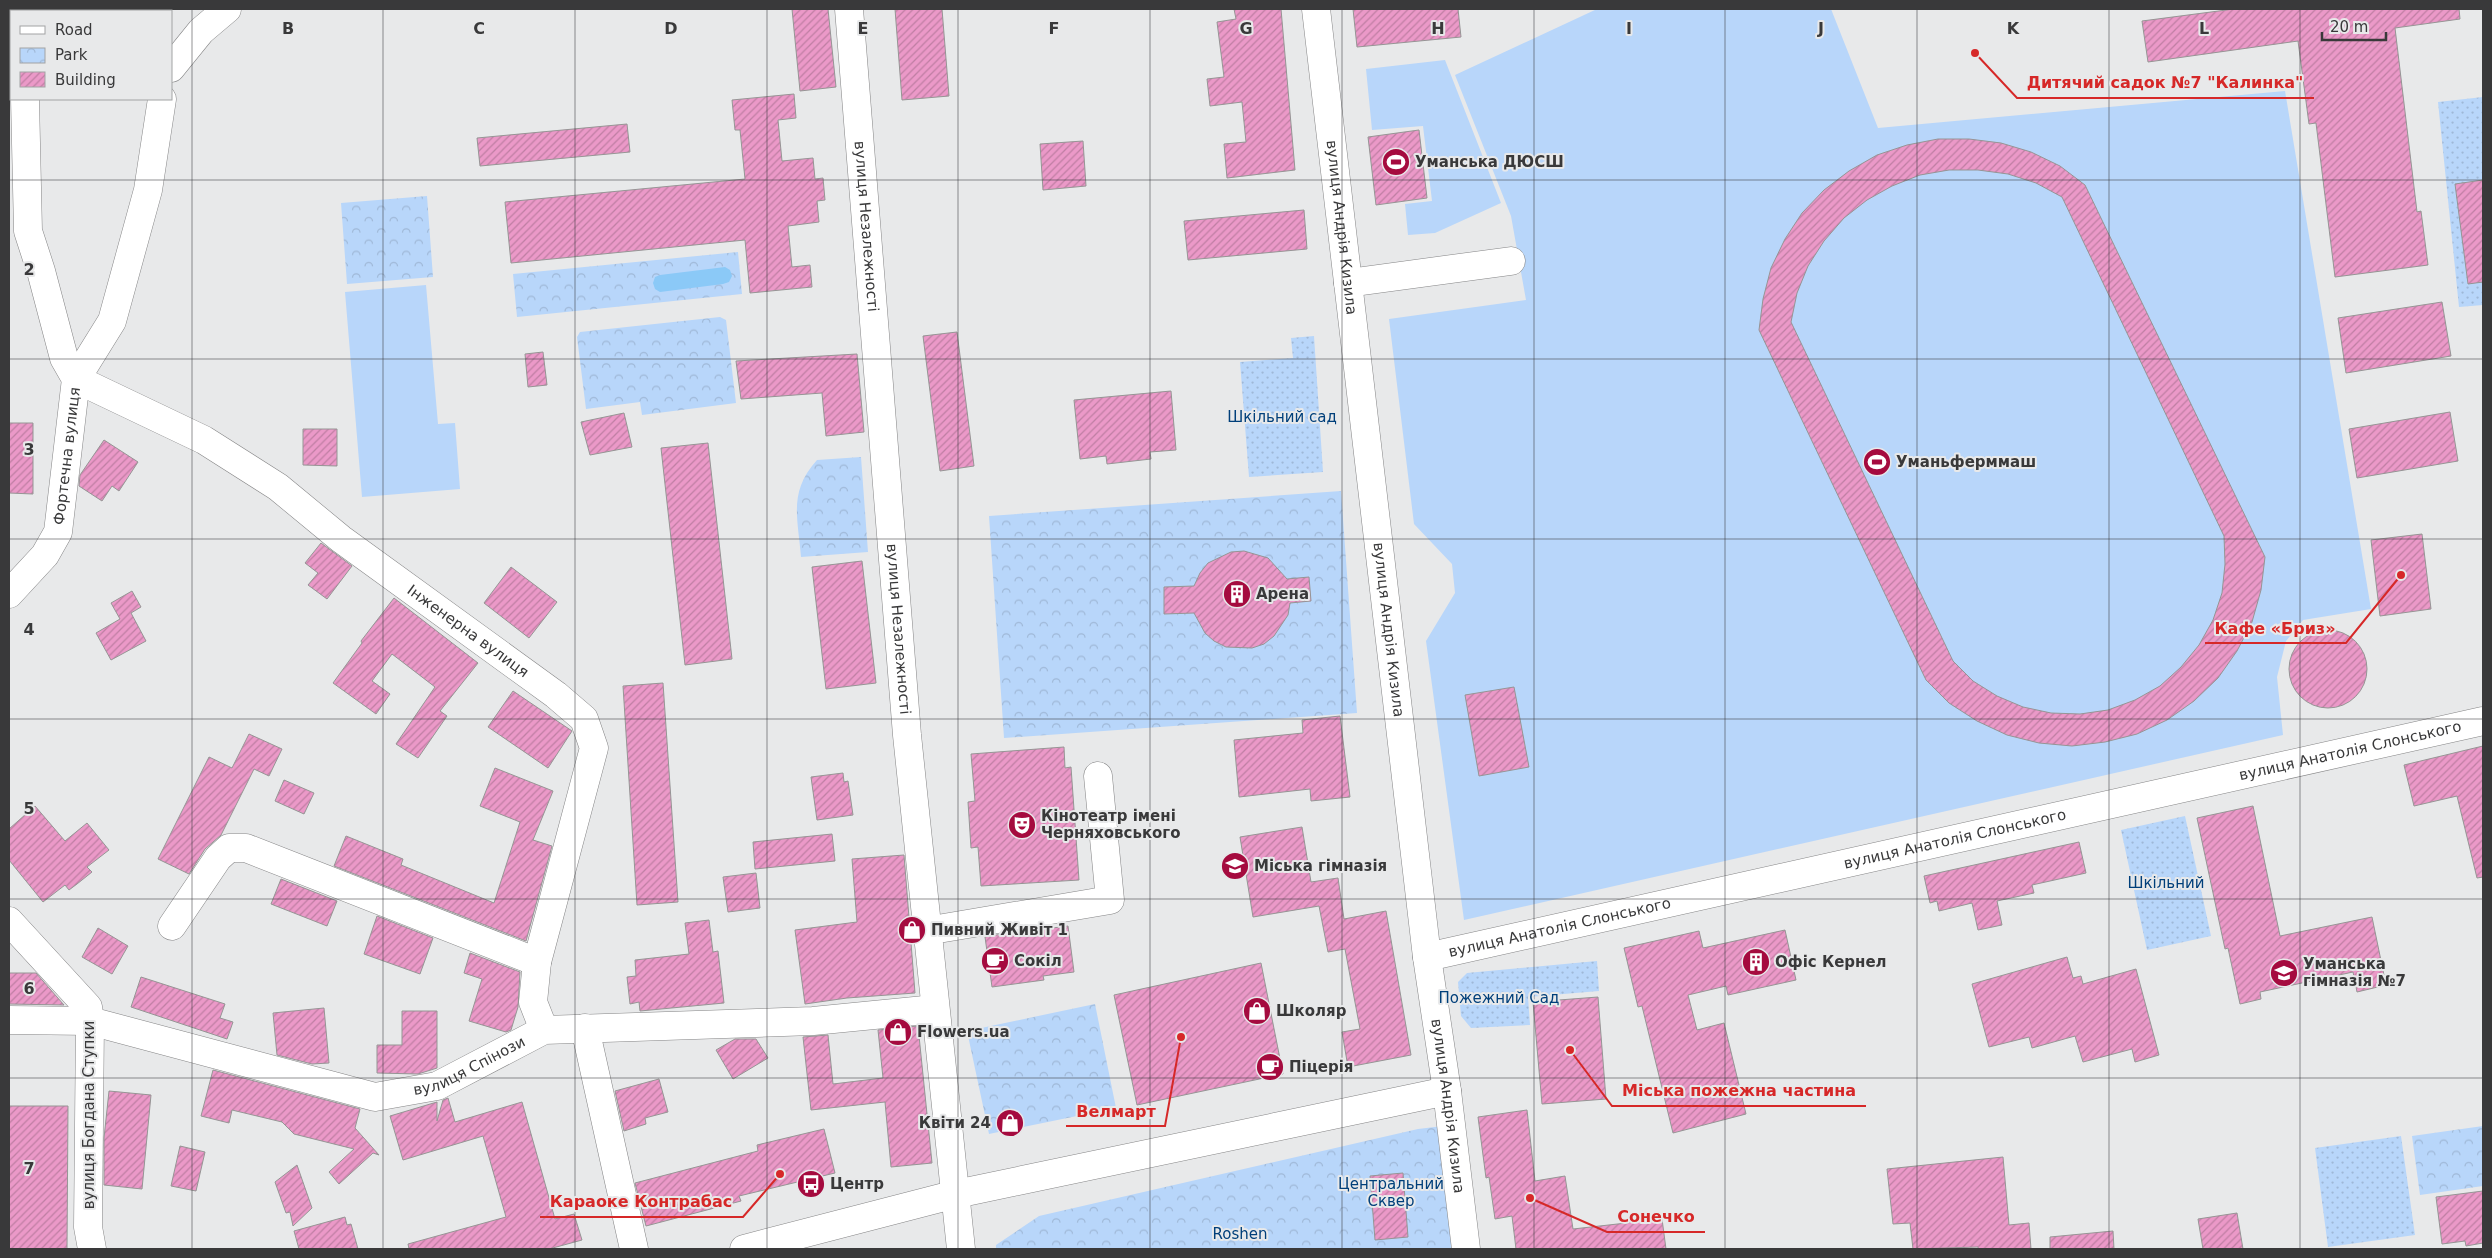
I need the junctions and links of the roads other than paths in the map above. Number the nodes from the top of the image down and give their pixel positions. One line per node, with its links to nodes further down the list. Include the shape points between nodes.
1 (227, 9): 4 (street, via 201,31)
2 (849, 9): 15 (street, вулиця Незалежності, via 907,735)
3 (1316, 9): 8 (street, вулиця Андрія Кизила)
4 (172, 67)
5 (25, 100): 9 (street, Фортечна вулиця, via 28,231 64,358)
6 (162, 100): 9 (street, via 148,190 112,320)
7 (1511, 261): 8 (street)
8 (1348, 283): 16 (street, вулиця Андрія Кизила)
9 (76, 379): 10 (street, Фортечна вулиця, via 58,532 45,555); 17 (street, Інженерна вулиця, via 204,440 278,487 342,539 584,719 594,748)
10 (9, 594)
11 (2483, 721): 16 (street, вулиця Анатолія Слонського)
12 (1098, 776): 15 (street, via 1110,900)
13 (9, 920): 20 (street, вулиця Богдана Ступки, via 88,1007)
14 (172, 926): 17 (street, via 218,858 229,848 246,848)
15 (926, 930): 18 (street, вулиця Незалежності)
16 (1427, 957): 23 (street, вулиця Андрія Кизила)
17 (537, 962): 22 (street, Інженерна вулиця, via 533,1002)
18 (935, 1009): 21 (street, вулиця Спінози, via 813,1021); 24 (street, вулиця Незалежності)
19 (9, 1020): 20 (street, вулиця Спінози)
20 (90, 1020): 22 (street, вулиця Спінози, via 375,1097 437,1086); 25 (street, вулиця Богдана Ступки, via 88,1227)
21 (585, 1028): 22 (street, вулиця Спінози); 26 (street)
22 (544, 1030)
23 (1447, 1091): 24 (street); 29 (street, вулиця Андрія Кизила)
24 (956, 1194): 27 (street); 28 (street, вулиця Незалежності)
25 (92, 1249)
26 (634, 1249)
27 (744, 1249)
28 (961, 1249)
29 (1466, 1249)

